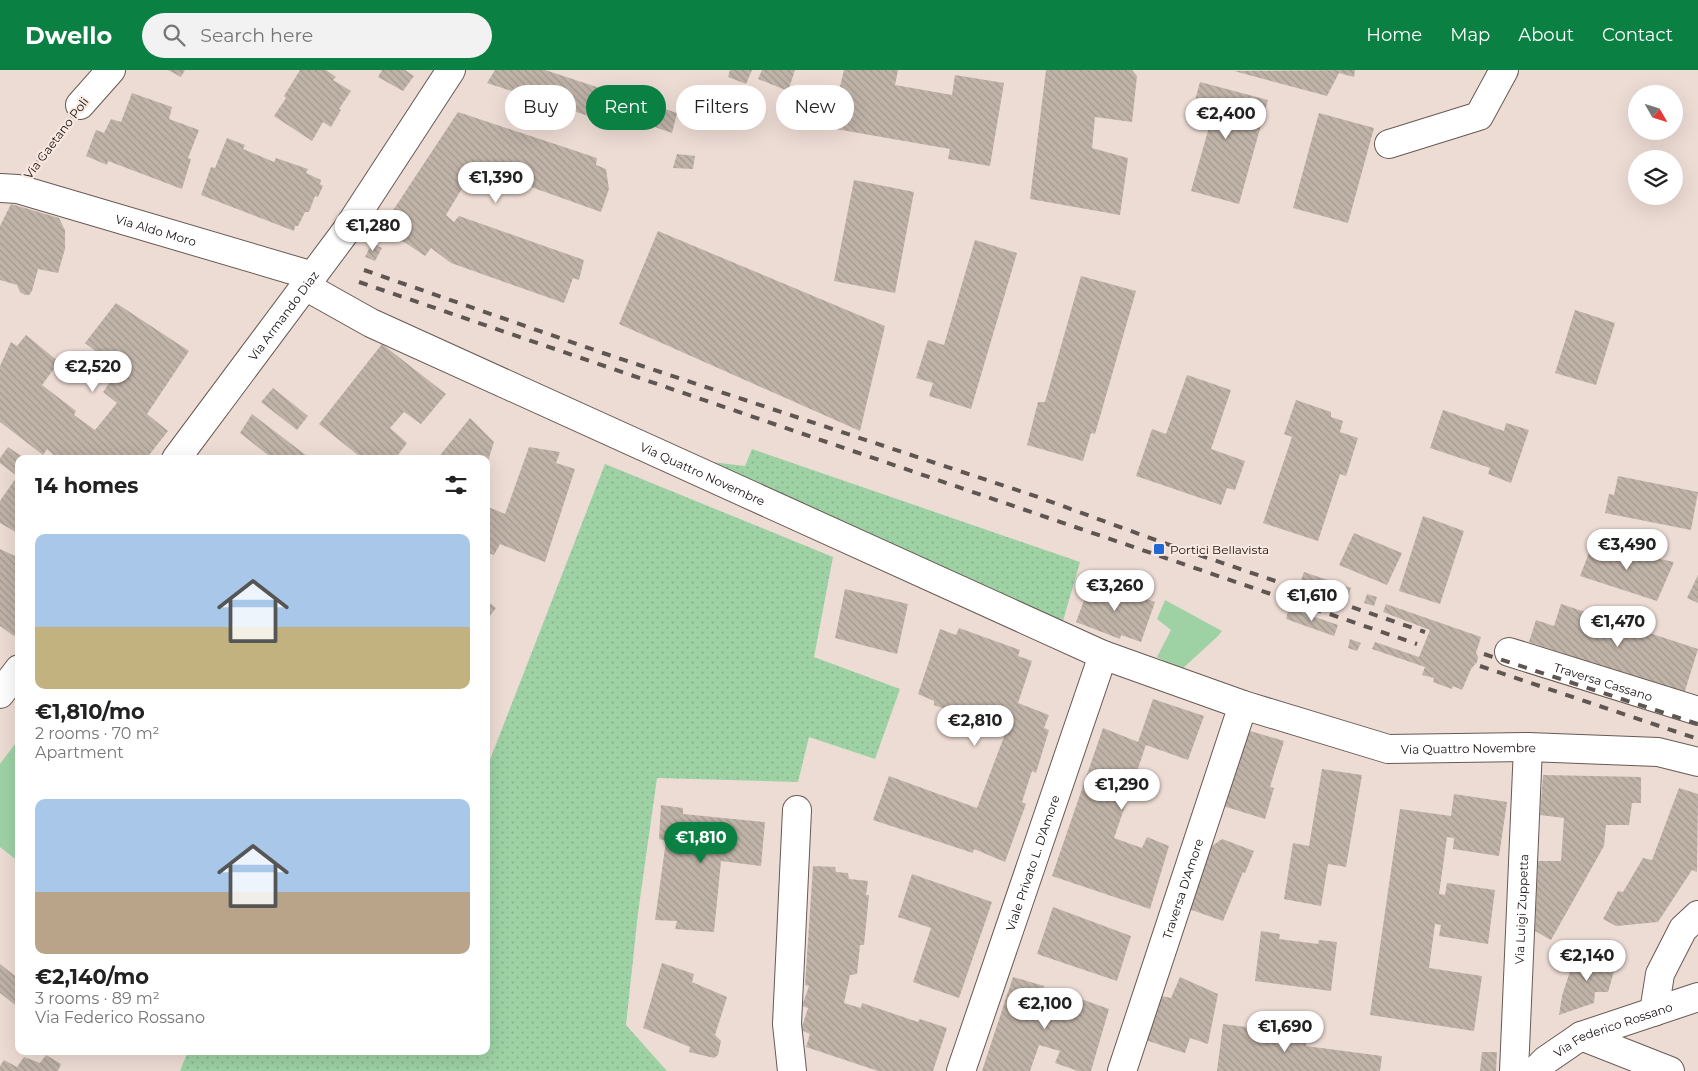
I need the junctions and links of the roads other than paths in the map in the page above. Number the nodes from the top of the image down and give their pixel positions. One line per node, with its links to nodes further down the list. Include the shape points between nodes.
1 (111, 70): 4 (street, Via Gaetano Poli)
2 (450, 70): 7 (street, Via Armando Diaz, via 346,231)
3 (1504, 70): 5 (street, via 1479,116)
4 (80, 105)
5 (1389, 144)
6 (9, 189): 7 (street, Via Aldo Moro)
7 (309, 281): 8 (street, Via Armando Diaz); 10 (street, Via Quattro Novembre, via 371,323)
8 (179, 455)
9 (1510, 652): 14 (street, Traversa Cassano)
10 (1104, 655): 13 (street, Via Quattro Novembre); 23 (street, Viale Privato L. D'Amore)
11 (15, 674): 12 (street)
12 (0, 694)
13 (1243, 705): 15 (street, Via Quattro Novembre, via 1388,748); 24 (street, Traversa D'Amore)
14 (1698, 711)
15 (1528, 748): 16 (street, Via Quattro Novembre, via 1658,752); 25 (street, Via Luigi Zuppetta)
16 (1698, 762)
17 (797, 810): 22 (street, via 787,1024)
18 (1698, 915): 20 (street, via 1683,929 1660,974)
19 (1698, 997): 20 (street, Via Federico Rossano)
20 (1654, 1012): 21 (street, Via Federico Rossano)
21 (1581, 1036): 26 (street, Via Federico Rossano); 27 (street)
22 (792, 1071)
23 (961, 1071)
24 (1122, 1071)
25 (1514, 1071)
26 (1535, 1071)
27 (1670, 1071)

